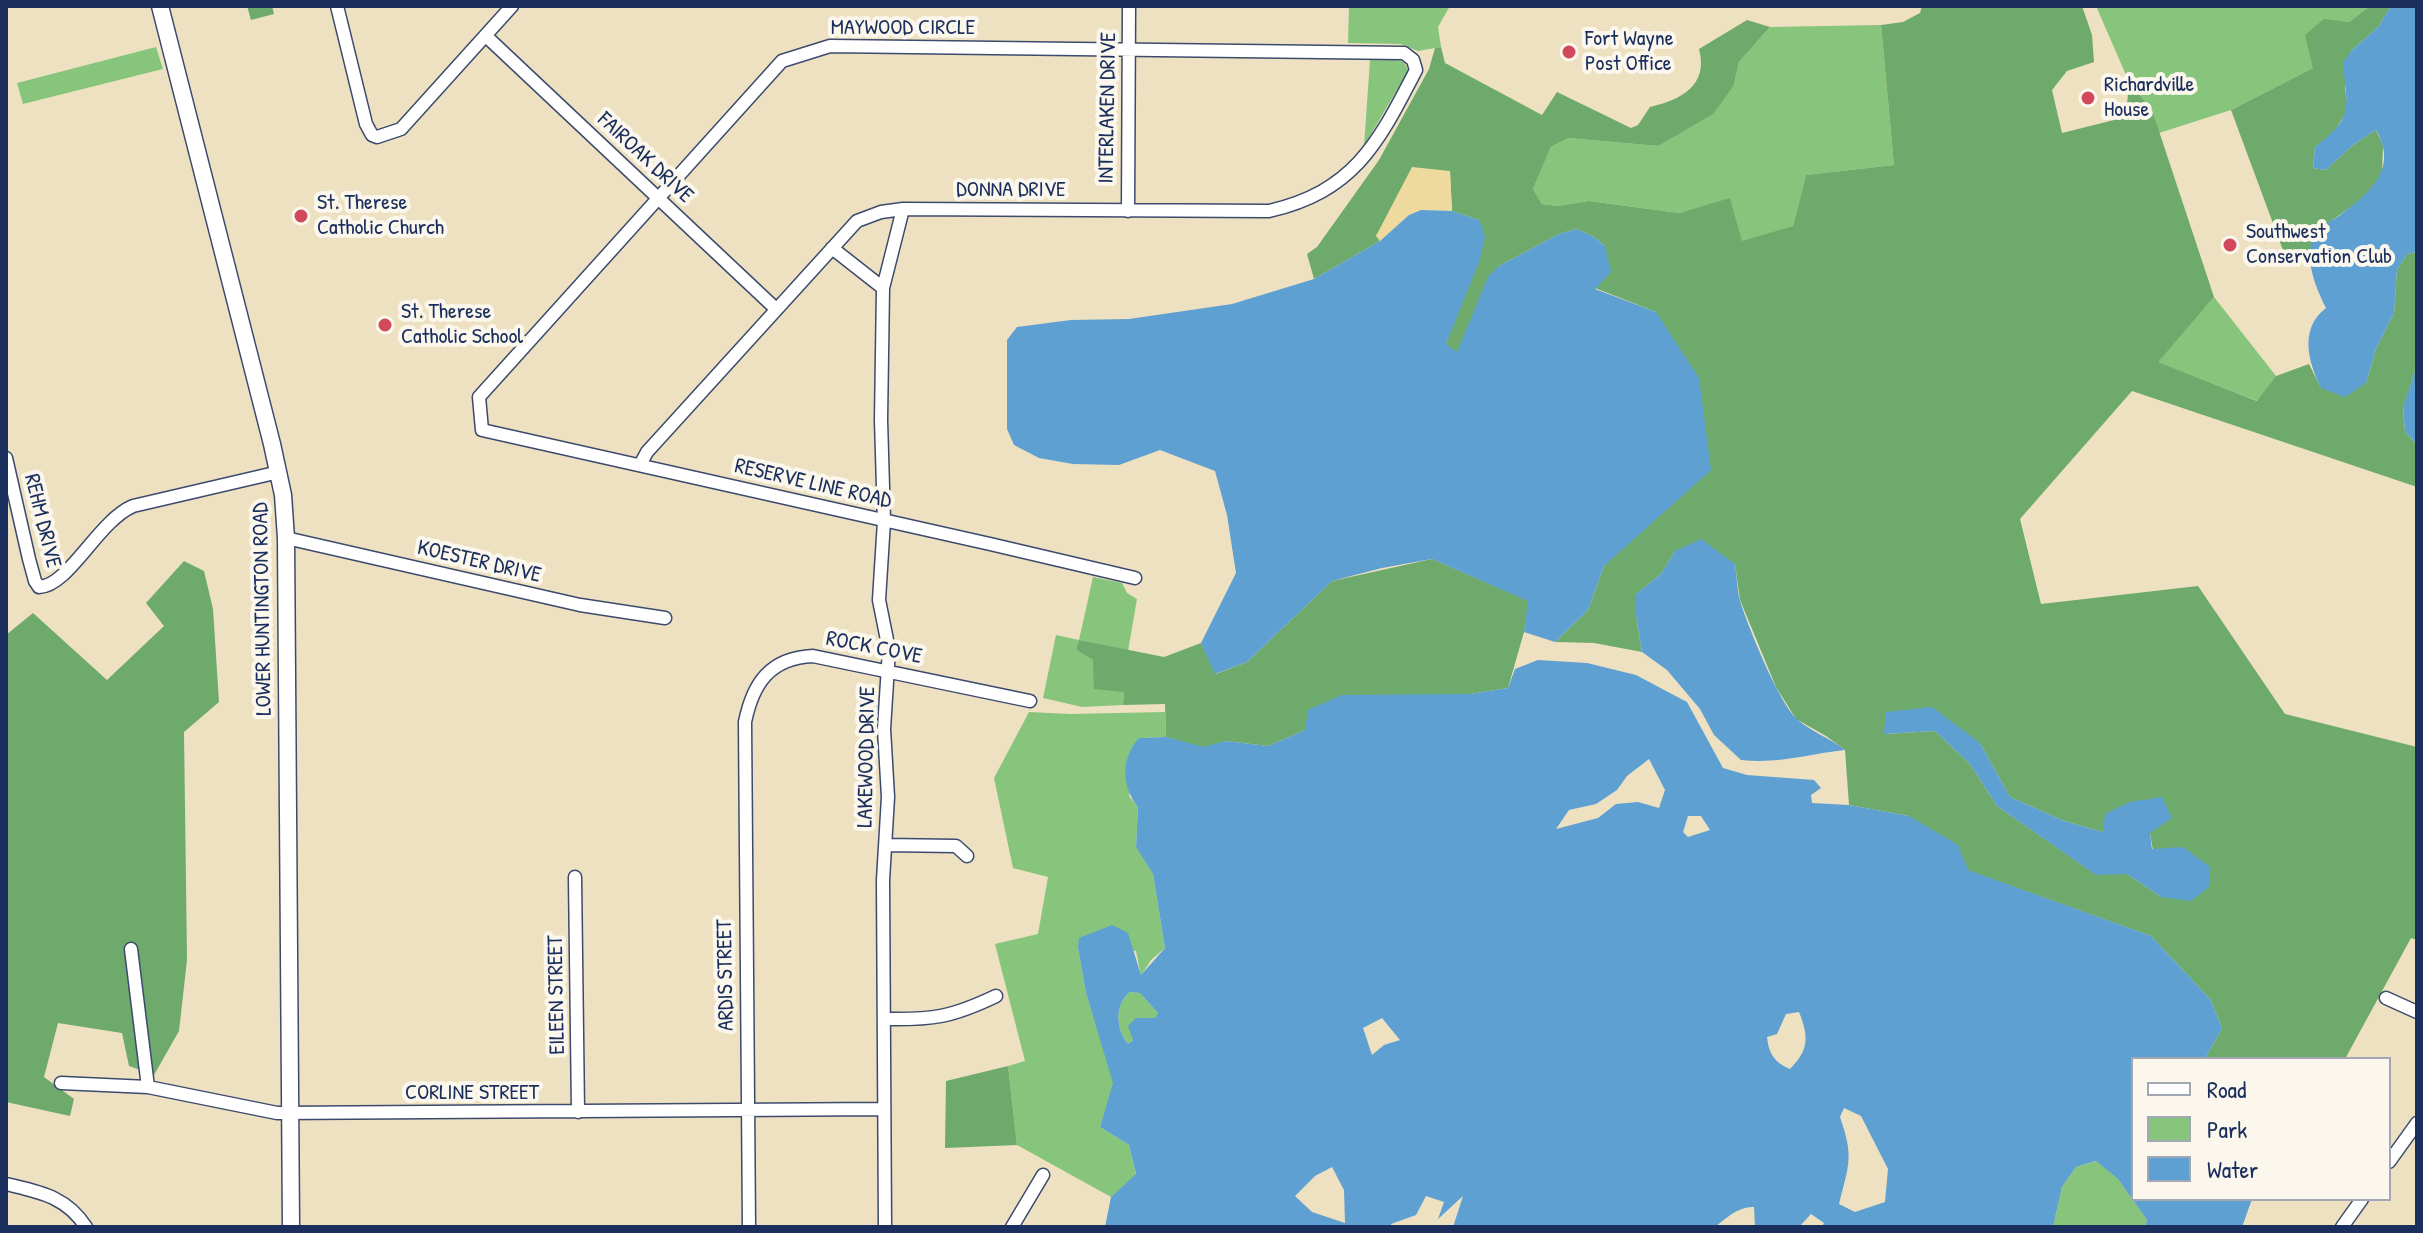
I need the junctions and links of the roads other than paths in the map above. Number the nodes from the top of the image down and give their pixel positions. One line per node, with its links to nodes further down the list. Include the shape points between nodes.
1 (160, 6): 17 (main road, LOWER HUNTINGTON ROAD)
2 (337, 6): 5 (street, via 366,124 377,137 401,129)
3 (512, 6): 5 (street)
4 (1129, 6): 6 (street, INTERLAKEN DRIVE)
5 (487, 37): 8 (street, FAIROAK DRIVE)
6 (1129, 50): 7 (street, MAYWOOD CIRCLE, via 1404,53); 8 (street, MAYWOOD CIRCLE, via 830,46 782,61); 10 (street, INTERLAKEN DRIVE)
7 (1413, 60): 10 (street, DONNA DRIVE, via 1416,70 1384,131 1367,155 1319,195 1269,211)
8 (658, 198): 13 (street, FAIROAK DRIVE); 14 (street, MAYWOOD CIRCLE, via 479,397)
9 (903, 209): 10 (street, DONNA DRIVE); 11 (street, DONNA DRIVE, via 857,221); 12 (street, LAKEWOOD DRIVE)
10 (1128, 211)
11 (832, 248): 12 (street); 13 (street, DONNA DRIVE)
12 (883, 288): 18 (street, LAKEWOOD DRIVE)
13 (776, 309): 16 (street, DONNA DRIVE)
14 (482, 430): 16 (street, RESERVE LINE ROAD)
15 (6, 458): 17 (street, REHM DRIVE, via 39,587 58,580 120,511)
16 (640, 465): 18 (street, RESERVE LINE ROAD)
17 (279, 472): 19 (main road, LOWER HUNTINGTON ROAD)
18 (884, 521): 20 (street, RESERVE LINE ROAD); 22 (street, LAKEWOOD DRIVE, via 879,600)
19 (286, 538): 21 (street, KOESTER DRIVE, via 580,605); 38 (main road, LOWER HUNTINGTON ROAD)
20 (1135, 578)
21 (665, 618)
22 (888, 671): 23 (street, ROCK COVE); 24 (street, ROCK COVE, via 813,656 786,661 756,687); 25 (street, LAKEWOOD DRIVE)
23 (1030, 701)
24 (745, 722): 36 (street, ARDIS STREET)
25 (885, 845): 26 (street, via 956,846); 32 (street, LAKEWOOD DRIVE)
26 (967, 856)
27 (575, 877): 37 (street, EILEEN STREET)
28 (131, 949): 34 (street)
29 (996, 996): 32 (street, via 949,1016)
30 (2386, 998): 31 (street)
31 (2417, 1012)
32 (884, 1019): 35 (street, LAKEWOOD DRIVE)
33 (61, 1083): 34 (street, CORLINE STREET)
34 (148, 1087): 38 (street, CORLINE STREET)
35 (884, 1109): 36 (street, CORLINE STREET); 47 (street, LAKEWOOD DRIVE)
36 (748, 1111): 37 (street, CORLINE STREET); 46 (street, ARDIS STREET)
37 (578, 1112): 38 (street, CORLINE STREET)
38 (291, 1113): 45 (main road, LOWER HUNTINGTON ROAD)
39 (2417, 1123): 40 (street)
40 (2391, 1159)
41 (1043, 1175): 48 (street)
42 (6, 1184): 44 (street, via 50,1195)
43 (2361, 1201): 49 (street)
44 (86, 1227)
45 (291, 1227)
46 (749, 1227)
47 (885, 1227)
48 (1012, 1227)
49 (2342, 1227)

